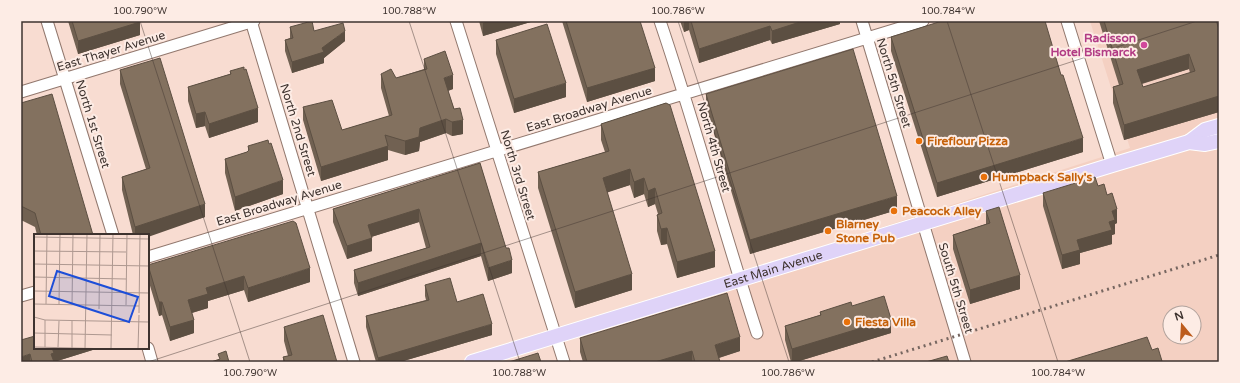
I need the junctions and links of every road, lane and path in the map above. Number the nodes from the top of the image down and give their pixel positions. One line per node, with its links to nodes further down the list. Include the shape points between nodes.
1 (47, 21): 9 (street, North 1st Street)
2 (252, 21): 9 (street, East Thayer Avenue); 17 (street, North 2nd Street)
3 (456, 21): 15 (street, North 3rd Street)
4 (660, 21): 11 (street, North 4th Street)
5 (862, 21): 8 (street, North 5th Street)
6 (922, 21): 8 (street, East Broadway Avenue)
7 (1067, 21): 16 (street)
8 (867, 38): 11 (street, East Broadway Avenue); 18 (street, North 5th Street)
9 (65, 79): 10 (street, East Thayer Avenue); 19 (street, North 1st Street)
10 (21, 92)
11 (685, 94): 15 (street, East Broadway Avenue); 21 (street, North 4th Street)
12 (1219, 126): 14 (main road, East Main Avenue, via 1205,130)
13 (1219, 141): 14 (main road, East Main Avenue, via 1205,144)
14 (1189, 142): 16 (main road, East Main Avenue)
15 (497, 150): 17 (street, East Broadway Avenue); 25 (street, North 3rd Street)
16 (1112, 165): 18 (main road, East Main Avenue)
17 (308, 208): 20 (street, East Broadway Avenue); 28 (street, North 2nd Street)
18 (923, 222): 21 (main road, East Main Avenue); 31 (street, South 5th Street)
19 (113, 234)
20 (149, 257)
21 (740, 280): 24 (street, North 4th Street); 25 (main road, East Main Avenue)
22 (34, 292): 23 (street)
23 (21, 296)
24 (757, 333)
25 (556, 337): 29 (main road, East Main Avenue); 30 (street, North 3rd Street)
26 (148, 349): 27 (street)
27 (152, 362)
28 (354, 362)
29 (472, 362)
30 (564, 362)
31 (965, 362)

